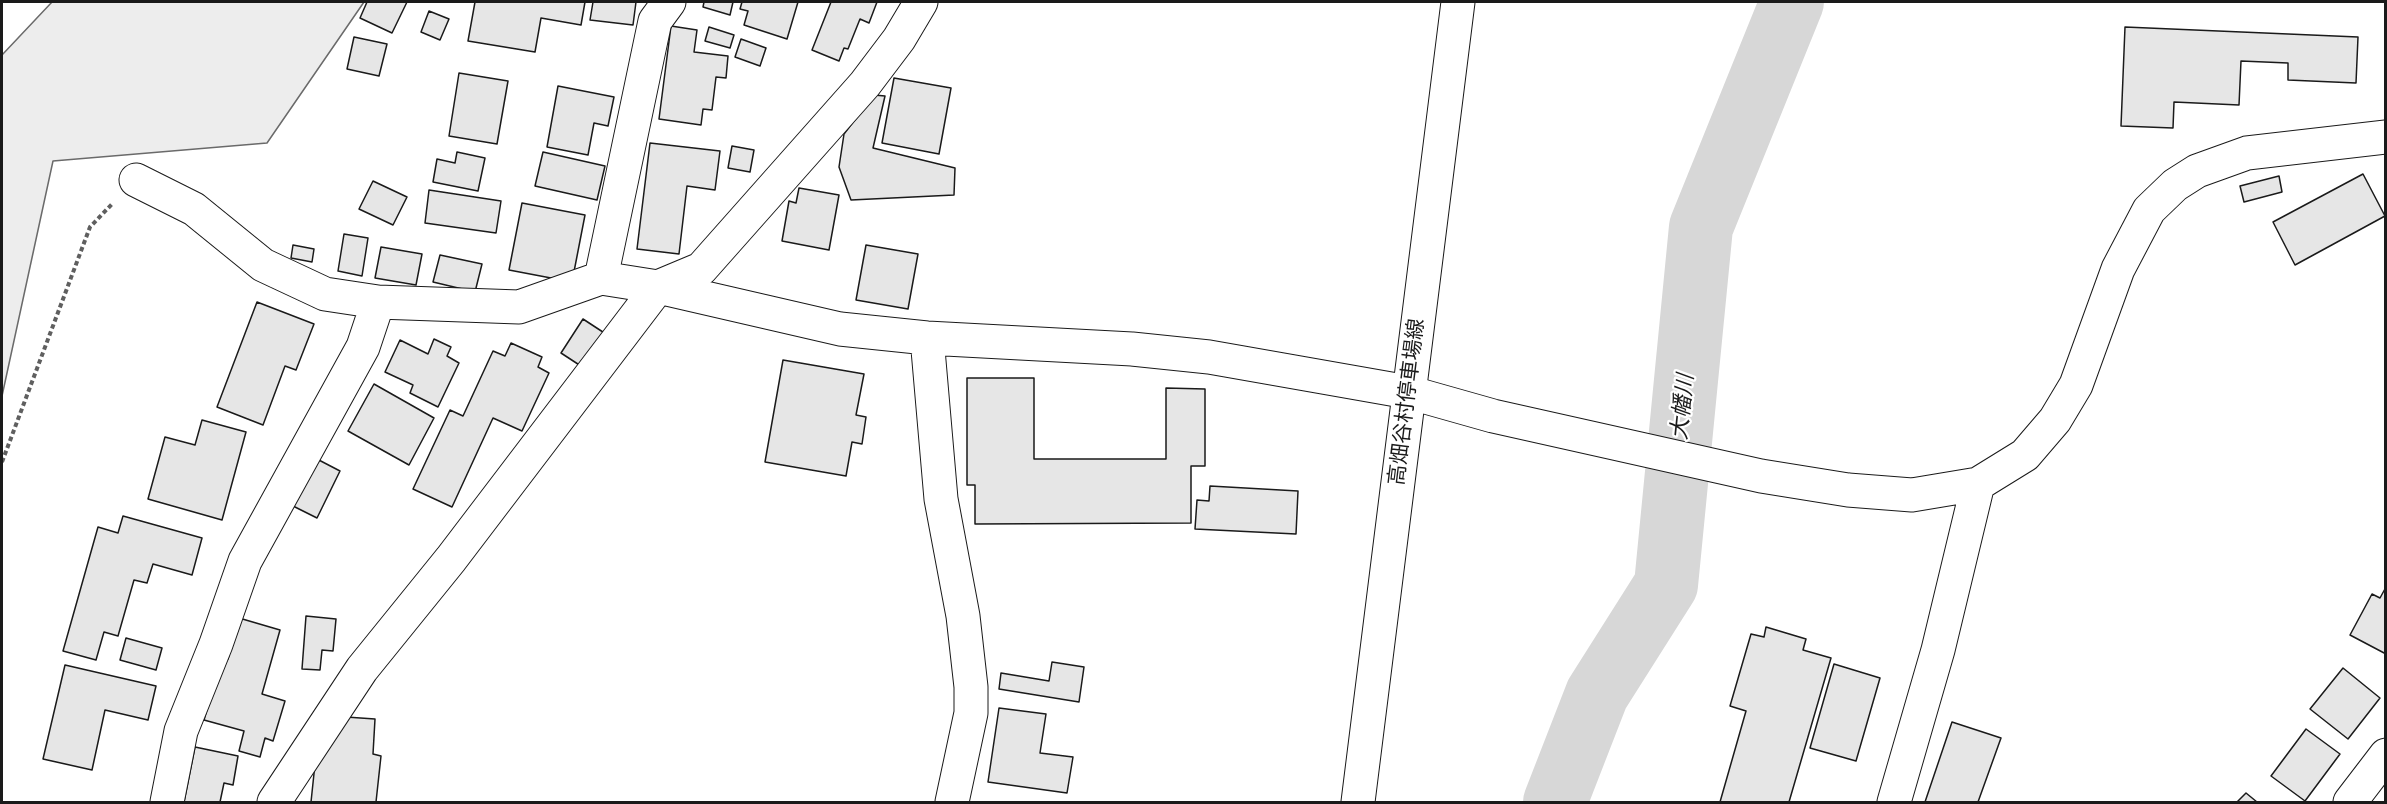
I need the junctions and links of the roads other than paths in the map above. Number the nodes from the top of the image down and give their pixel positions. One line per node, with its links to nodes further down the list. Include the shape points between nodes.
1 (669, 2): 6 (street, via 655,21)
2 (921, 2): 7 (street, via 865,84 701,269)
3 (1458, 2): 10 (street, 高畑谷村停車場線)
4 (2385, 137): 11 (street, via 2247,153 2197,171 2175,185 2150,210 2118,269 2076,385 2055,420 2025,455)
5 (136, 180): 8 (street, via 194,209 263,265 325,294)
6 (601, 278): 7 (street); 8 (street, via 519,307)
7 (658, 287): 9 (street, via 840,329); 14 (street, via 363,669)
8 (378, 302): 13 (street, via 363,347 245,561 181,731)
9 (927, 338): 10 (street, via 1209,357); 15 (street, via 941,499 963,616 971,687 971,712)
10 (1408, 392): 11 (street, via 1492,416 1761,476 1848,490 1912,495); 16 (street, 高畑谷村停車場線)
11 (1977, 483): 17 (street, via 1938,650)
12 (2385, 755): 18 (street)
13 (167, 802)
14 (274, 802)
15 (952, 802)
16 (1358, 802)
17 (1894, 802)
18 (2350, 802)

